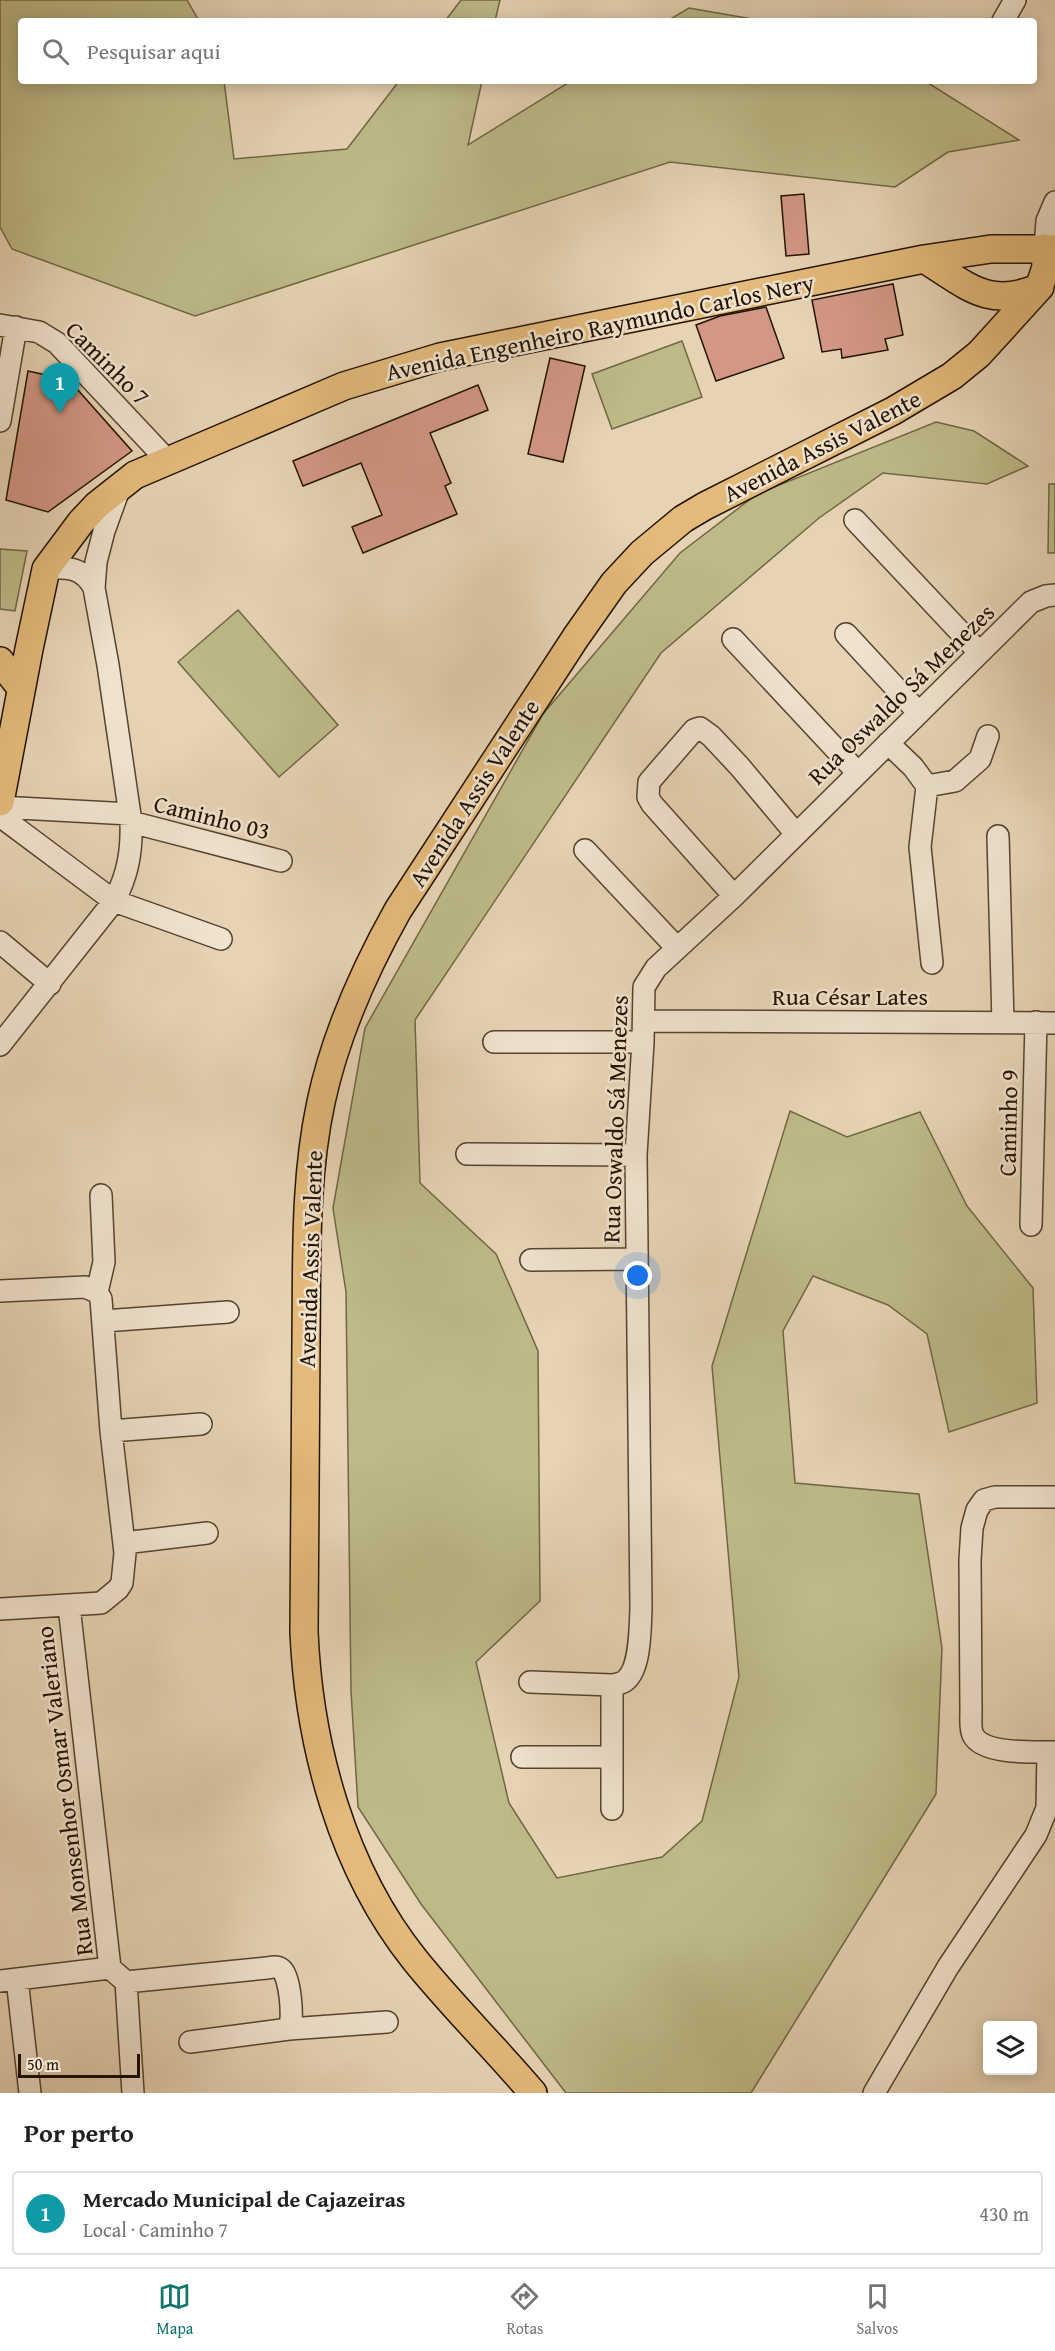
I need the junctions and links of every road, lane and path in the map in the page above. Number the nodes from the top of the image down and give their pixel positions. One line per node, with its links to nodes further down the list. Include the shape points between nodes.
1 (1015, 0): 2 (street)
2 (1005, 18)
3 (1055, 202): 4 (street, via 1047,220)
4 (1050, 248): 5 (main road, Avenida Engenheiro Raymundo Carlos Nery); 7 (main road)
5 (991, 249): 6 (main road, Avenida Engenheiro Raymundo Carlos Nery); 8 (main road, via 982,272)
6 (924, 259): 8 (main road); 12 (main road, Avenida Engenheiro Raymundo Carlos Nery, via 440,357 344,386)
7 (1047, 284): 8 (main road, via 1012,296); 10 (main road, Avenida Assis Valente)
8 (981, 295): 10 (main road, via 987,320)
9 (8, 326): 11 (street); 12 (street, Caminho 7, via 39,332 57,343)
10 (979, 354): 80 (main road, Avenida Assis Valente, via 926,393 682,519 614,583 398,910 376,949 333,1055 321,1101 307,1231 304,1632 315,1731 349,1848 387,1920 414,1958)
11 (0, 422)
12 (166, 460): 13 (main road, Avenida Engenheiro Raymundo Carlos Nery)
13 (121, 484): 15 (main road, Avenida Engenheiro Raymundo Carlos Nery, via 81,522); 16 (street, via 104,531)
14 (855, 520): 21 (street)
15 (46, 569): 16 (street, via 76,570 87,576); 20 (main road, Avenida Engenheiro Raymundo Carlos Nery)
16 (94, 588): 31 (street)
17 (1055, 596): 21 (street, Rua Oswaldo Sá Menezes, via 1031,602)
18 (846, 634): 24 (street)
19 (734, 639): 27 (street)
20 (29, 649): 22 (main road); 23 (main road, Avenida Engenheiro Raymundo Carlos Nery)
21 (979, 652): 24 (street, Rua Oswaldo Sá Menezes)
22 (1, 661): 23 (main road)
23 (21, 688): 29 (main road, Avenida Engenheiro Raymundo Carlos Nery)
24 (919, 713): 26 (street, Rua Oswaldo Sá Menezes)
25 (988, 736): 28 (street, via 980,759 956,781)
26 (888, 743): 27 (street, Rua Oswaldo Sá Menezes); 28 (street)
27 (857, 772): 32 (street, Rua Oswaldo Sá Menezes)
28 (927, 786): 41 (street, via 920,847)
29 (0, 805): 31 (street, Caminho 03)
30 (0, 816): 37 (street)
31 (130, 818): 35 (street, Caminho 03); 37 (street, via 129,864)
32 (796, 834): 36 (street, Rua Oswaldo Sá Menezes); 36 (street, via 705,731 694,730 649,782 648,797)
33 (998, 836): 44 (street)
34 (585, 850): 40 (street)
35 (281, 861)
36 (734, 896): 40 (street, Rua Oswaldo Sá Menezes)
37 (114, 900): 38 (street); 42 (street)
38 (221, 939)
39 (0, 942): 42 (street)
40 (678, 948): 43 (street, Rua Oswaldo Sá Menezes, via 656,968 644,987)
41 (932, 963)
42 (50, 984): 48 (street)
43 (644, 1021): 44 (street, Rua César Lates); 47 (street, Rua Oswaldo Sá Menezes)
44 (1003, 1022): 45 (street, Rua César Lates)
45 (1045, 1023): 52 (street, Caminho 9)
46 (494, 1041): 47 (street)
47 (643, 1042): 50 (street, Rua Oswaldo Sá Menezes)
48 (0, 1046)
49 (467, 1154): 50 (street)
50 (636, 1155): 53 (street, Rua Oswaldo Sá Menezes)
51 (100, 1196): 56 (street, via 104,1262)
52 (1031, 1225)
53 (635, 1258): 54 (street); 67 (street, Rua Oswaldo Sá Menezes, via 641,1608 634,1665 628,1679)
54 (531, 1260)
55 (0, 1291): 56 (street, via 85,1287)
56 (97, 1292): 58 (street)
57 (228, 1312): 58 (street)
58 (104, 1321): 60 (street)
59 (201, 1424): 60 (street)
60 (111, 1431): 63 (street)
61 (1055, 1497): 68 (street, via 1006,1495 984,1500 972,1528 970,1560 971,1731 974,1738 990,1748)
62 (207, 1533): 63 (street)
63 (124, 1543): 64 (street, via 124,1571 118,1589 101,1603)
64 (69, 1606): 65 (street, Rua Monsenhor Osmar Valeriano); 72 (street, Rua Monsenhor Osmar Valeriano)
65 (0, 1609)
66 (530, 1682): 67 (street)
67 (612, 1685): 70 (street)
68 (1052, 1752): 81 (street, via 1047,1808 1036,1835 948,1967)
69 (522, 1757): 70 (street)
70 (610, 1757): 71 (street)
71 (612, 1809)
72 (110, 1968): 73 (street); 74 (street)
73 (9, 1980): 78 (street)
74 (126, 1982): 76 (street, via 278,1967 286,1976 292,2022); 79 (street)
75 (387, 2022): 76 (street)
76 (279, 2031): 77 (street)
77 (190, 2042)
78 (30, 2093)
79 (133, 2093)
80 (533, 2093)
81 (874, 2093)

